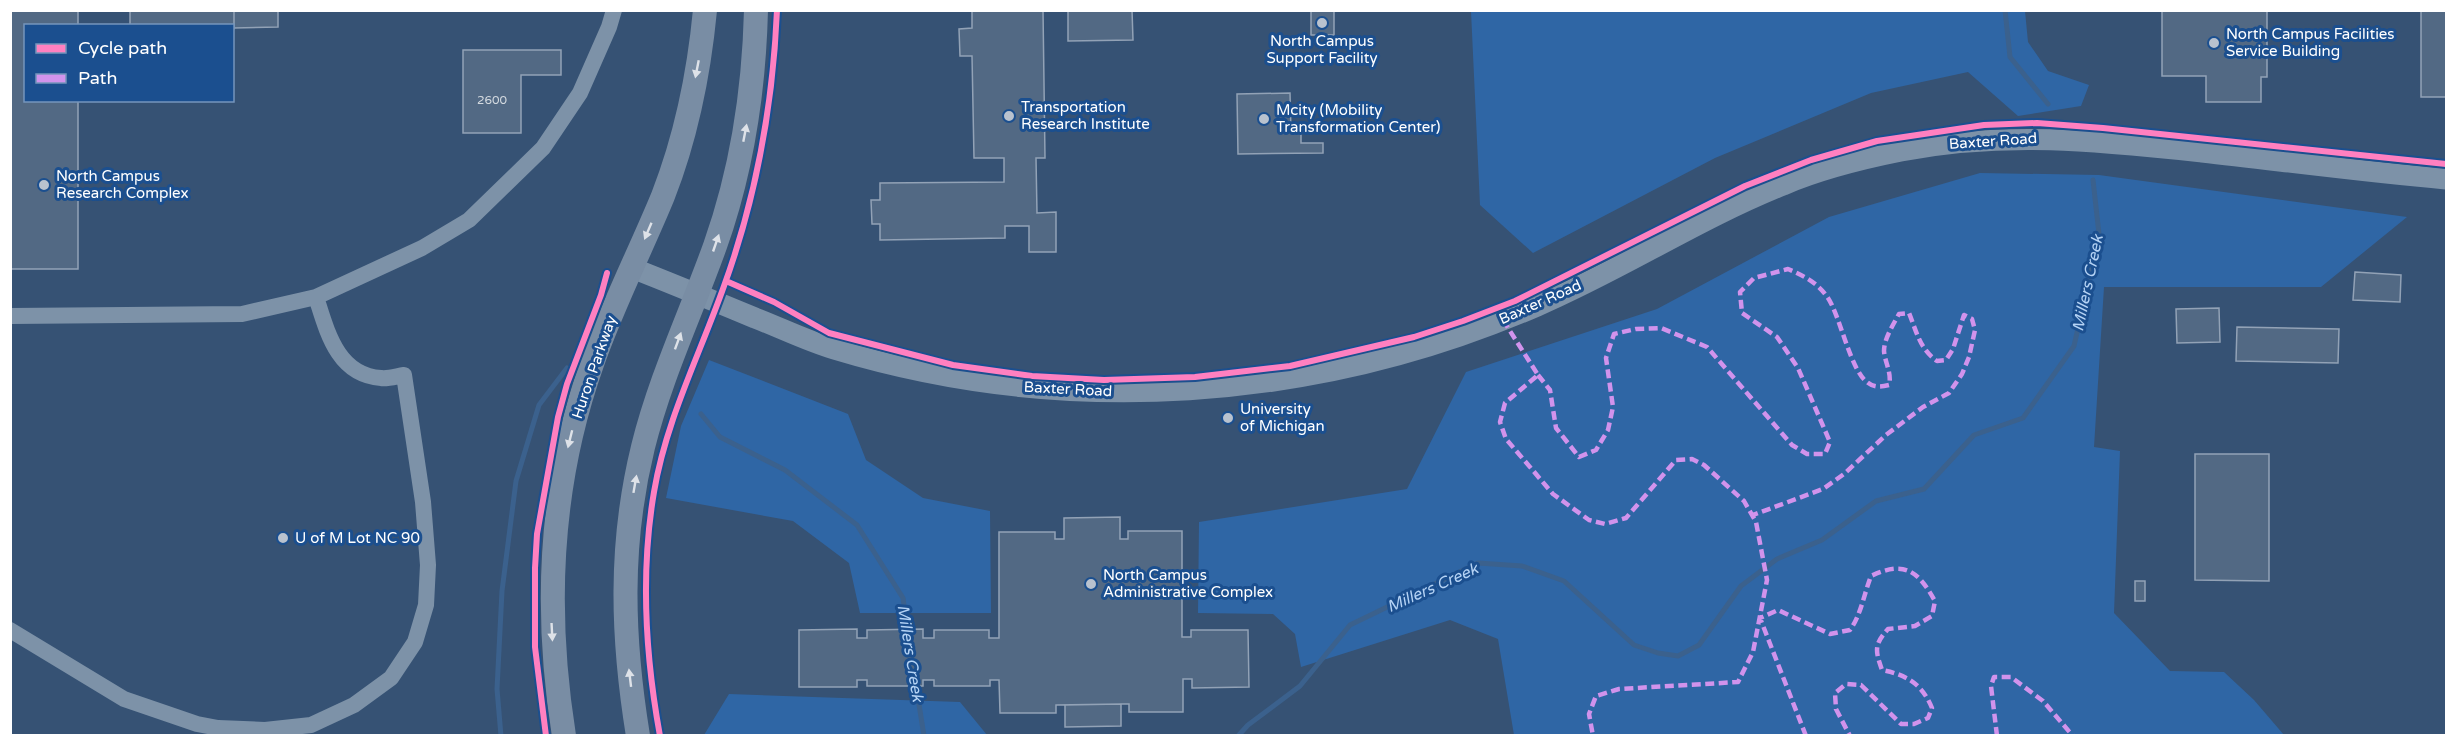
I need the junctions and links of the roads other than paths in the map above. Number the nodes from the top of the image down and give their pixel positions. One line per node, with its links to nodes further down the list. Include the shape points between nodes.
1 (614, 10): 7 (street, via 580,93 543,148 469,220 422,248)
2 (705, 10): 5 (main road, Huron Parkway, one-way to 5, via 684,128 663,194)
3 (756, 10): 6 (main road, one-way to 3, via 733,190 751,100)
4 (2446, 179): 6 (street, Baxter Road, via 2046,138 1921,147 1849,163 1783,184 1543,304 1456,337 1292,380 1206,389 1059,390 940,374 831,348)
5 (632, 268): 6 (street, Baxter Road); 11 (main road, Huron Parkway, one-way to 11, via 579,402 556,512 552,631)
6 (697, 294): 12 (main road, one-way to 6, via 624,608 630,513 652,414)
7 (316, 297): 8 (street, via 242,314); 10 (street, via 333,349 344,361 356,371 381,378 404,375 423,502 428,565 426,605 415,642 392,678 354,705 311,725)
8 (10, 315)
9 (10, 630): 10 (street, via 124,699)
10 (217, 732)
11 (564, 735)
12 (639, 735)

